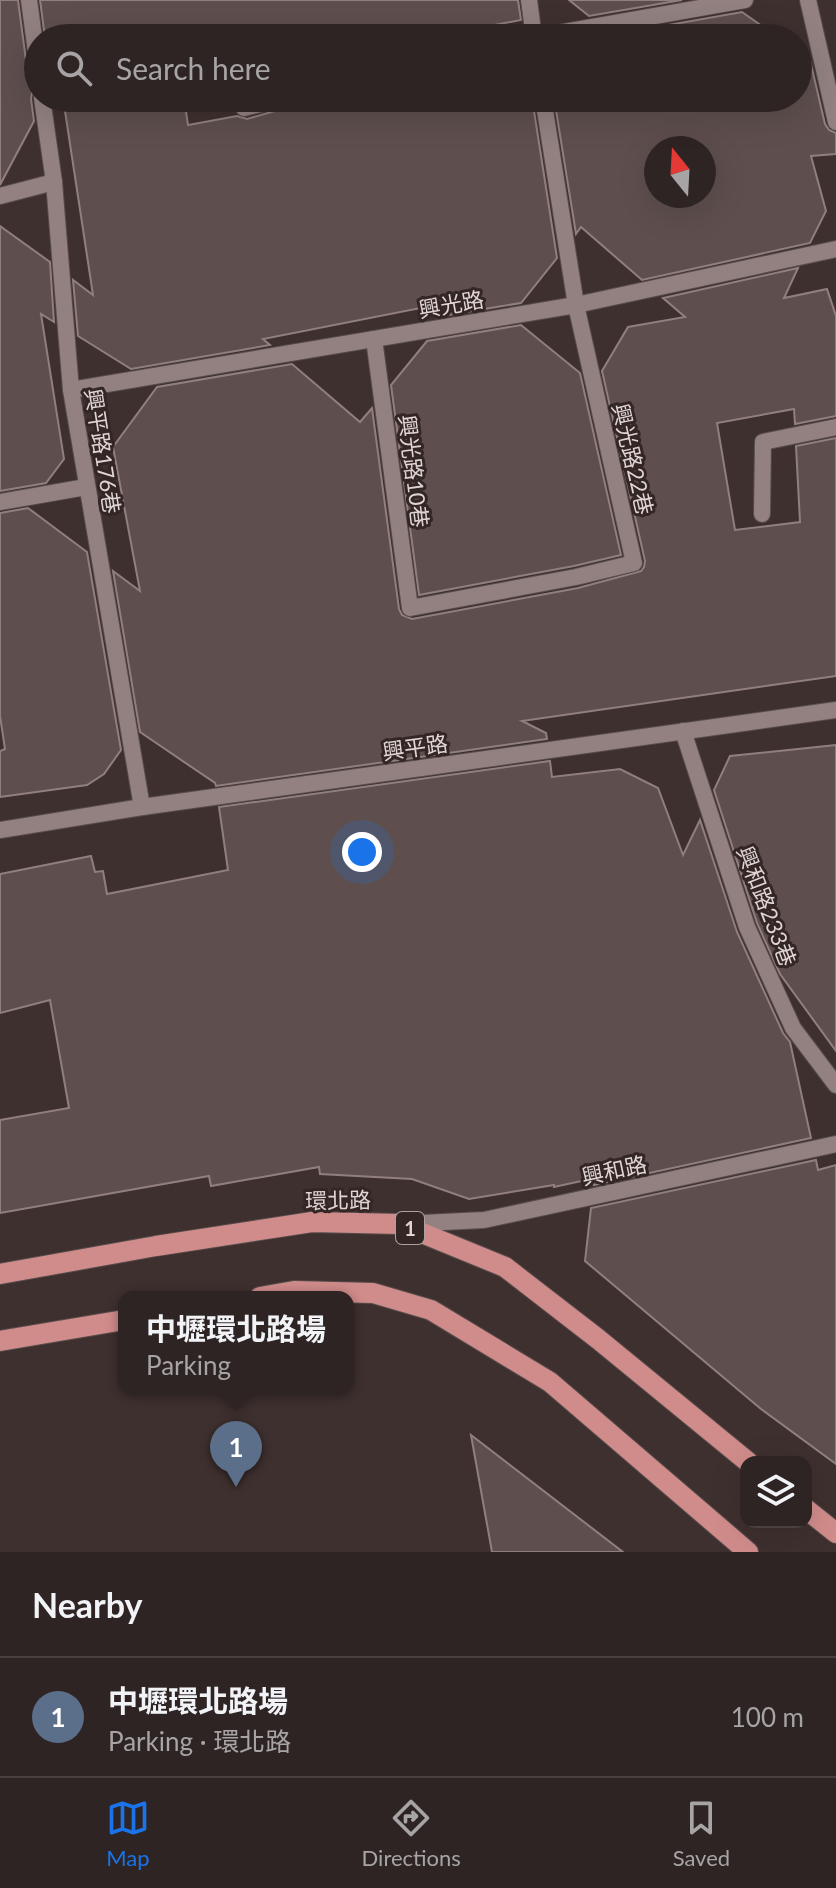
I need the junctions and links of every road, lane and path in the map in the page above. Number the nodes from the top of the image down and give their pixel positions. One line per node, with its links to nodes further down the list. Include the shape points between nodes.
1 (29, 0): 5 (lane)
2 (529, 0): 6 (lane)
3 (745, 0): 7 (lane)
4 (808, 0): 10 (lane)
5 (32, 24)
6 (532, 24)
7 (611, 24)
8 (44, 112): 11 (lane, 興平路176巷)
9 (545, 112): 14 (lane)
10 (836, 122)
11 (54, 182): 12 (lane); 16 (lane, 興平路176巷)
12 (0, 196)
13 (836, 249): 14 (lane, 興光路)
14 (576, 305): 15 (lane, 興光路); 21 (lane, 興光路22巷, via 634,563)
15 (374, 339): 16 (lane, 興光路); 21 (lane, 興光路10巷)
16 (71, 390): 18 (lane, 興平路176巷)
17 (836, 427): 20 (lane, via 763,442)
18 (86, 487): 19 (lane); 24 (lane, 興平路176巷)
19 (0, 502)
20 (762, 514)
21 (410, 608)
22 (836, 710): 23 (lane, 興平路)
23 (683, 731): 24 (lane, 興平路); 26 (lane, 興和路233巷, via 747,927 793,1028)
24 (142, 807): 25 (lane, 興平路)
25 (0, 830)
26 (836, 1085)
27 (836, 1144): 28 (lane, 興和路, via 484,1220)
28 (400, 1224): 29 (main road, 環北路 / 1, via 312,1222); 33 (main road, 環北路 / 1, via 505,1267)
29 (0, 1274)
30 (354, 1293): 36 (main road, via 431,1310 550,1382)
31 (118, 1321): 32 (main road)
32 (0, 1341)
33 (741, 1456)
34 (812, 1514): 35 (main road)
35 (836, 1533)
36 (748, 1552)

